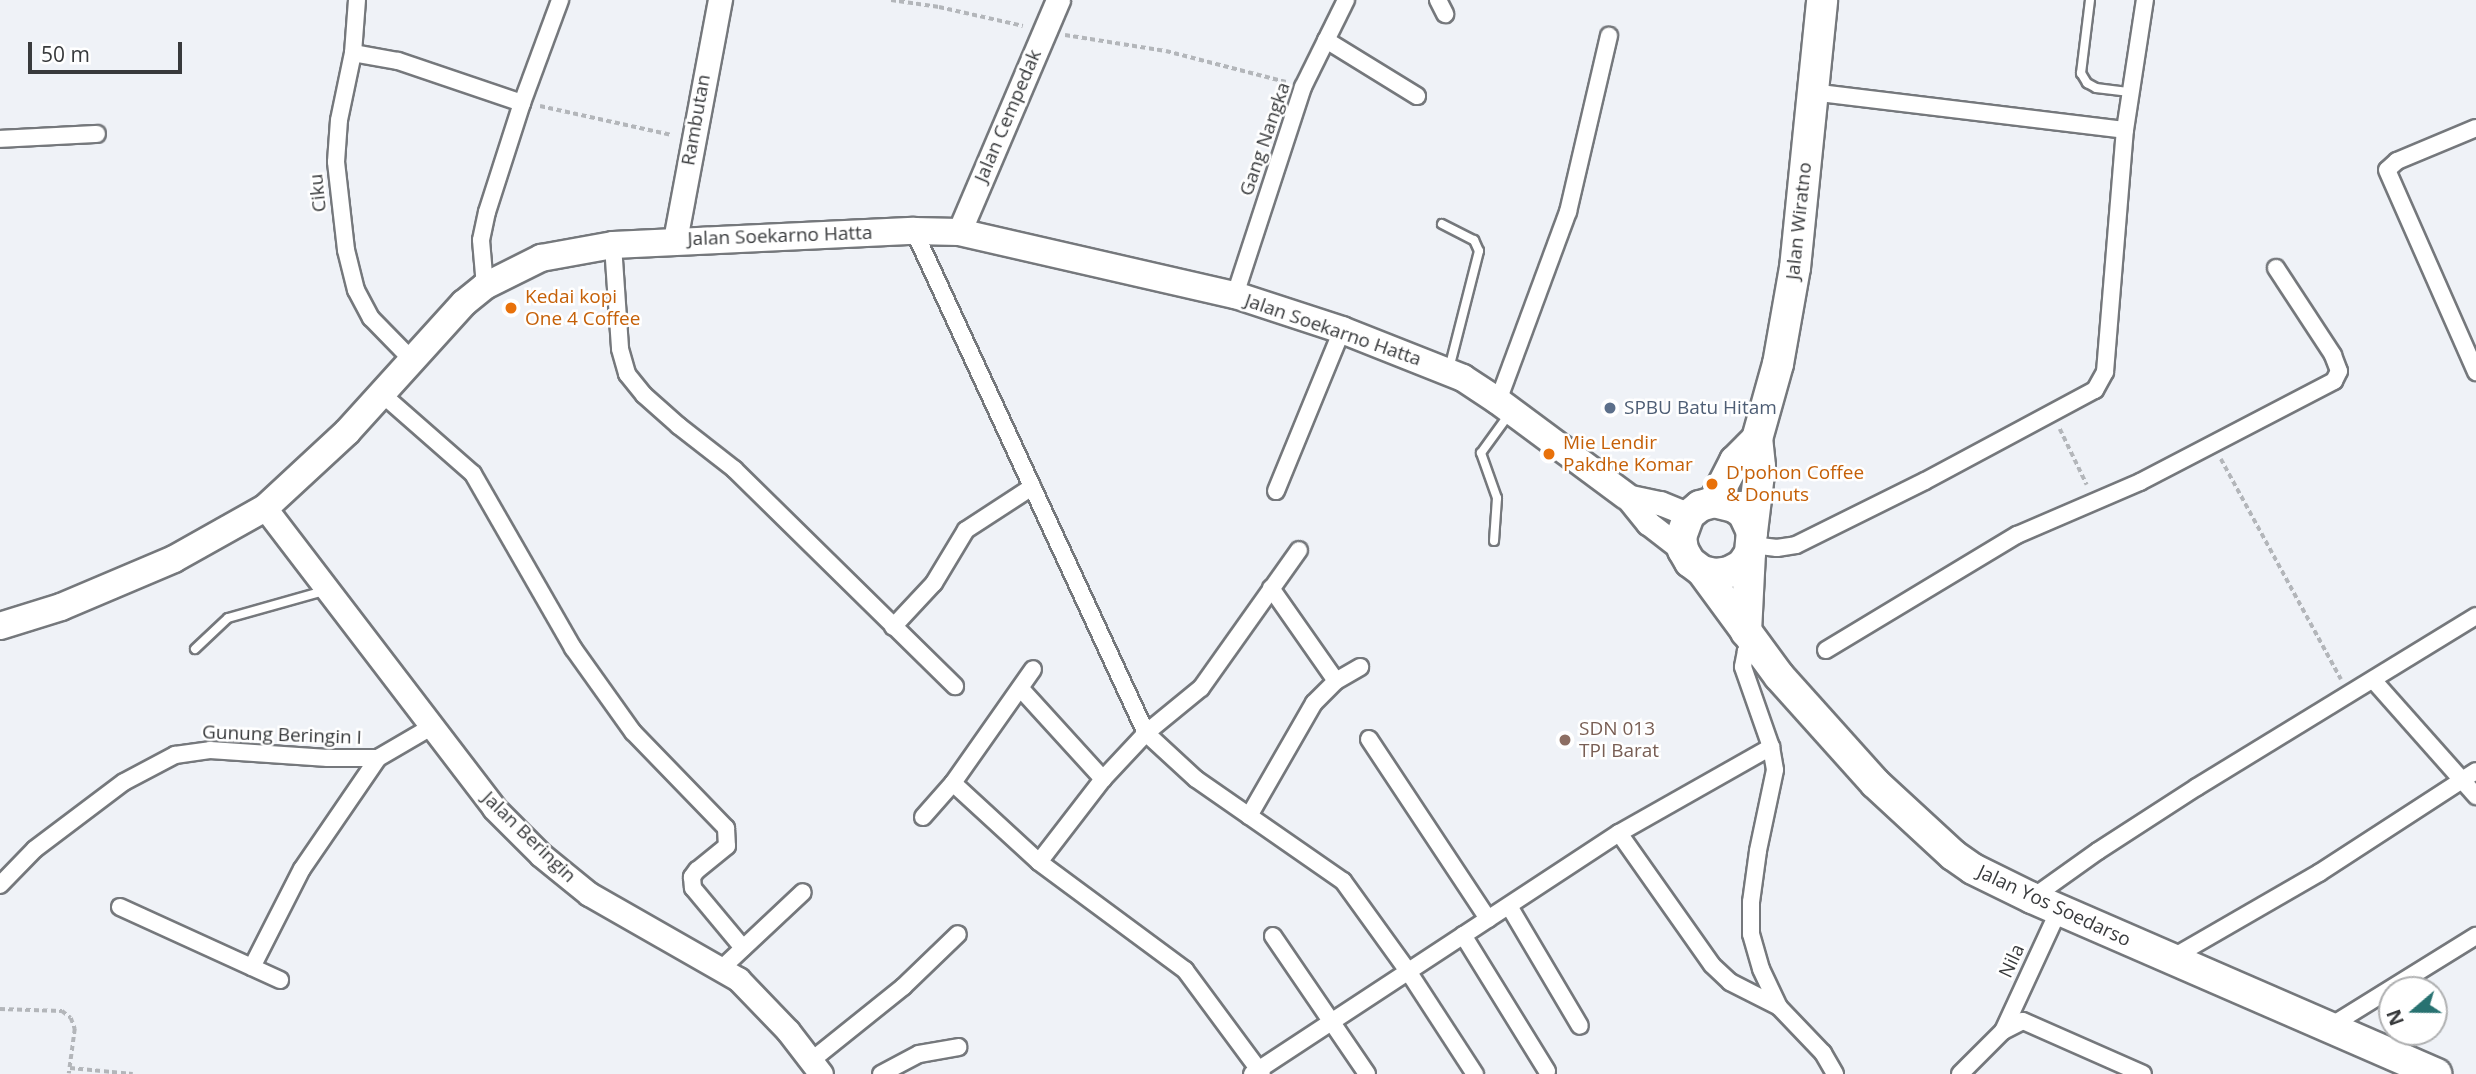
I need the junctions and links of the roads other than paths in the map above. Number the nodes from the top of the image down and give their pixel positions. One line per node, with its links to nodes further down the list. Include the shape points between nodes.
1 (357, 0): 11 (street, Ciku)
2 (560, 0): 15 (street)
3 (720, 0): 23 (street, Rambutan)
4 (1058, 0): 22 (street, Jalan Cempedak)
5 (1346, 0): 10 (street, Gang Nangka)
6 (1822, 0): 12 (highway, Jalan Wiratno)
7 (2090, 0): 13 (lane, via 2081,73 2096,88)
8 (2145, 0): 13 (street)
9 (1609, 36): 33 (street, via 1569,212)
10 (1326, 40): 14 (street); 27 (street, Gang Nangka, via 1303,87)
11 (353, 53): 15 (street, via 398,61); 29 (street, Ciku, via 339,120 336,162 346,250 356,290 371,317)
12 (1811, 92): 17 (street); 34 (highway, Jalan Wiratno, via 1795,268)
13 (2130, 92): 17 (street)
14 (1418, 96)
15 (522, 103): 26 (street, via 481,240)
16 (2476, 128): 31 (street, via 2397,161 2387,170)
17 (2125, 130): 41 (street, via 2105,372 2095,390 1796,545 1777,548)
18 (97, 134): 19 (street)
19 (0, 139)
20 (1442, 224): 30 (lane, via 1474,240 1479,251)
21 (914, 230): 22 (main road, Jalan Soekarno Hatta); 23 (main road, Jalan Soekarno Hatta); 35 (street)
22 (959, 232): 27 (main road, Jalan Soekarno Hatta)
23 (675, 240): 24 (main road, Jalan Soekarno Hatta)
24 (613, 245): 26 (main road, Jalan Soekarno Hatta, via 541,258); 48 (street, via 620,349 627,374 653,402 734,469)
25 (2276, 268): 51 (street, via 2333,355 2339,371 2334,381 2140,482 1979,556)
26 (485, 286): 29 (main road, Jalan Soekarno Hatta)
27 (1235, 295): 28 (main road, Jalan Soekarno Hatta)
28 (1342, 330): 30 (main road, Jalan Soekarno Hatta); 36 (street)
29 (413, 361): 32 (main road, Jalan Soekarno Hatta)
30 (1449, 372): 33 (main road, Jalan Soekarno Hatta)
31 (2476, 372)
32 (382, 394): 38 (main road, Jalan Soekarno Hatta); 83 (street, via 473,474 573,648 633,732 726,828 727,846 697,870 693,888)
33 (1505, 406): 37 (main road, Jalan Soekarno Hatta); 40 (lane, via 1481,453 1497,498)
34 (1758, 439): 39 (highway, Jalan Wiratno, via 1735,461); 41 (highway, Jalan Wiratno, via 1760,466)
35 (1032, 487): 48 (street, via 966,530 934,583); 59 (street)
36 (1276, 491)
37 (1626, 496): 39 (street, Jalan Soekarno Hatta); 43 (street, Jalan Soekarno Hatta, via 1648,523)
38 (265, 508): 45 (street, Jalan Beringin); 47 (main road, Jalan Soekarno Hatta, via 174,559 61,607)
39 (1701, 509): 41 (highway, via 1724,503 1743,513); 43 (highway, via 1683,525)
40 (1494, 541)
41 (1751, 543): 43 (highway, via 1742,565 1729,572 1715,574); 49 (highway)
42 (1299, 550): 44 (street)
43 (1692, 560): 49 (highway, Jalan Yos Soedarso)
44 (1271, 589): 54 (street); 59 (street, via 1201,688)
45 (327, 590): 50 (lane, via 228,618); 58 (street, Jalan Beringin)
46 (2476, 616): 55 (street)
47 (0, 626)
48 (893, 627): 56 (street)
49 (1750, 638): 61 (street, via 1742,667); 74 (highway, Jalan Yos Soedarso, via 1875,783 1973,869)
50 (195, 649)
51 (1826, 650)
52 (1360, 667): 54 (street)
53 (1033, 669): 57 (street)
54 (1336, 681): 68 (street, via 1300,721)
55 (2374, 681): 65 (street); 74 (street, via 2197,787)
56 (954, 686)
57 (1021, 689): 64 (street); 66 (street)
58 (431, 727): 62 (street, Gunung Beringin I); 86 (street, Jalan Beringin, via 494,808 541,855 589,894)
59 (1146, 733): 64 (street); 68 (street, via 1196,779)
60 (1369, 739): 78 (street)
61 (1771, 747): 70 (street); 89 (street, via 1775,770 1758,851 1751,934)
62 (378, 758): 72 (street, Gunung Beringin I, via 210,750 175,755 113,790 35,849); 85 (street, via 302,869)
63 (2476, 771): 65 (street)
64 (1103, 779): 71 (street)
65 (2461, 780): 67 (street); 84 (street, via 2319,873)
66 (953, 783): 69 (street); 71 (street)
67 (2476, 796)
68 (1249, 816): 87 (street, via 1343,881)
69 (923, 817)
70 (1619, 832): 75 (street); 89 (street, via 1712,965 1730,982)
71 (1038, 862): 98 (street, via 1185,970)
72 (0, 885)
73 (803, 892): 83 (street)
74 (2032, 898): 77 (highway, Jalan Yos Soedarso)
75 (1509, 905): 78 (street); 91 (street)
76 (120, 906): 85 (street)
77 (2059, 910): 84 (highway, Jalan Yos Soedarso); 93 (street, Nila)
78 (1488, 919): 80 (street)
79 (958, 934): 95 (street)
80 (1463, 935): 87 (street); 97 (street)
81 (1273, 936): 90 (street)
82 (2476, 936): 92 (street)
83 (743, 948): 86 (street)
84 (2170, 959): 92 (highway, Jalan Yos Soedarso)
85 (252, 967): 88 (street)
86 (721, 969): 95 (street, Jalan Beringin, via 738,979)
87 (1408, 971): 90 (street); 101 (street)
88 (280, 980)
89 (1779, 1007): 102 (street, via 1823,1053)
90 (1330, 1022): 98 (street); 100 (street)
91 (1580, 1026)
92 (2329, 1027): 105 (highway, Jalan Yos Soedarso)
93 (2003, 1031): 96 (street, via 2023,1021); 103 (street)
94 (958, 1046): 99 (street, via 919,1054)
95 (817, 1067)
96 (2109, 1068): 104 (street)
97 (1547, 1071)
98 (1258, 1072)
99 (881, 1074)
100 (1367, 1074)
101 (1475, 1074)
102 (1835, 1074)
103 (1960, 1074)
104 (2143, 1074)
105 (2436, 1074)

